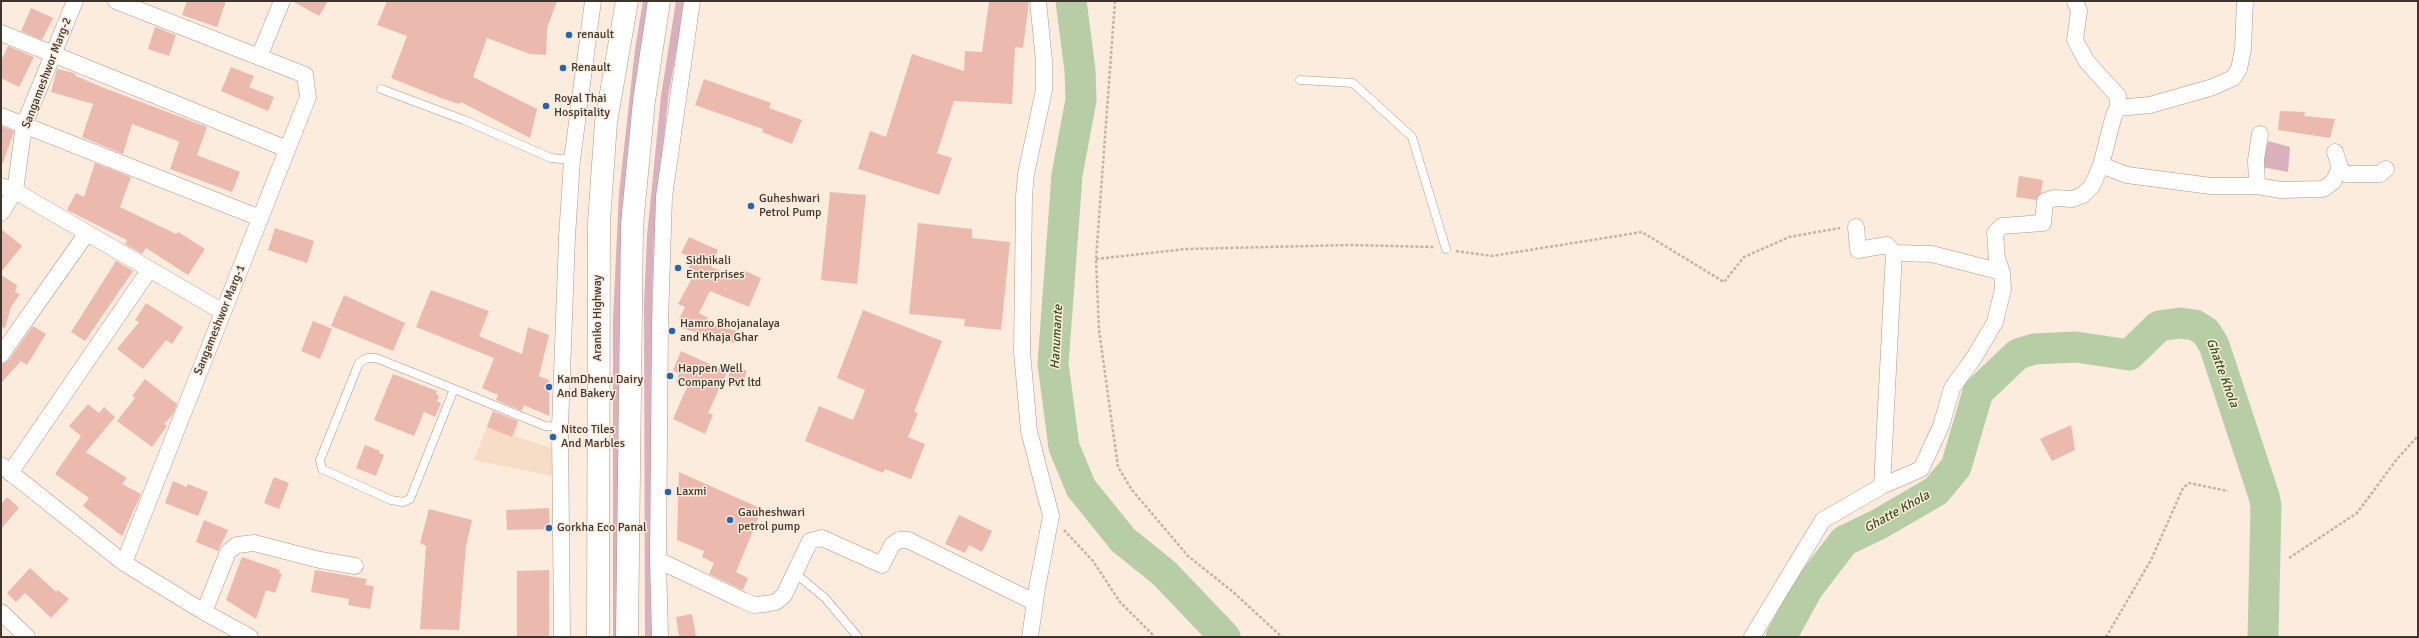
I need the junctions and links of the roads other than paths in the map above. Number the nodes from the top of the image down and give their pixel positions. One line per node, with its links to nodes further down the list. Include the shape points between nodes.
1 (75, 1): 12 (street, Sangameshwor Marg-2)
2 (116, 1): 13 (street)
3 (282, 1): 13 (street)
4 (593, 1): 22 (street)
5 (627, 1): 52 (highway, Araniko Highway, via 606,122 599,222)
6 (659, 1): 53 (highway, via 644,101 632,225)
7 (692, 1): 42 (street, via 664,197)
8 (1038, 1): 46 (street, via 1044,90 1026,174 1024,196 1022,352 1029,431 1049,503 1050,521)
9 (2075, 1): 16 (street, via 2079,11 2074,40 2087,62 2118,96)
10 (2245, 1): 16 (street, via 2240,70 2233,78 2213,87 2150,105)
11 (1, 33): 12 (street)
12 (54, 54): 18 (street, Sangameshwor Marg-2); 20 (street)
13 (259, 57): 20 (street, Sangameshwor Marg-1, via 305,75 308,97)
14 (1300, 80): 32 (lane, via 1352,83 1412,137)
15 (381, 89): 22 (lane, via 464,120 551,158)
16 (2118, 108): 23 (street)
17 (1, 116): 18 (street)
18 (24, 125): 27 (street, Sangameshwor Marg-2); 29 (street)
19 (2260, 134): 26 (street, via 2256,160)
20 (287, 149): 29 (street, Sangameshwor Marg-1)
21 (2335, 152): 24 (street)
22 (572, 160): 39 (street)
23 (2101, 165): 26 (street, via 2127,175 2211,186); 35 (street, via 2092,186 2083,195 2072,199 2055,198 2045,201 2043,223 2002,226 1995,233 1997,259)
24 (2340, 168): 25 (street, via 2345,174 2380,174); 26 (street, via 2333,182 2323,189 2281,190)
25 (2386, 169)
26 (2257, 186)
27 (8, 189): 28 (street, Sangameshwor Marg-2); 31 (street)
28 (1, 213)
29 (260, 218): 36 (street, Sangameshwor Marg-1)
30 (1856, 227): 33 (street, via 1858,250 1887,245)
31 (87, 233): 34 (street); 37 (street)
32 (1446, 249)
33 (1894, 253): 35 (street, via 1932,254); 41 (street)
34 (150, 269): 36 (street); 40 (street)
35 (2002, 272): 41 (street, via 2003,289 1995,322 1952,388 1942,426 1921,469)
36 (223, 312): 43 (street, Sangameshwor Marg-1)
37 (1, 355)
38 (454, 389): 38 (lane, via 376,358 367,358 359,363 320,460 322,469 391,500 403,502 410,499); 39 (lane, via 545,426)
39 (560, 427): 51 (street)
40 (6, 469): 43 (street)
41 (1882, 486): 57 (street, via 1823,520)
42 (658, 560): 45 (street, via 754,605 776,602 784,595); 54 (street)
43 (124, 563): 48 (street)
44 (355, 566): 48 (street, via 254,543 237,545 228,552)
45 (795, 573): 46 (street, via 810,541 822,538 882,565 892,545 899,540 908,540 1028,599); 55 (lane, via 825,598)
46 (1035, 600): 56 (street)
47 (1, 612): 49 (street)
48 (204, 612): 50 (street)
49 (27, 637)
50 (250, 637)
51 (562, 637)
52 (598, 637)
53 (627, 637)
54 (660, 637)
55 (858, 637)
56 (1030, 637)
57 (1752, 637)

